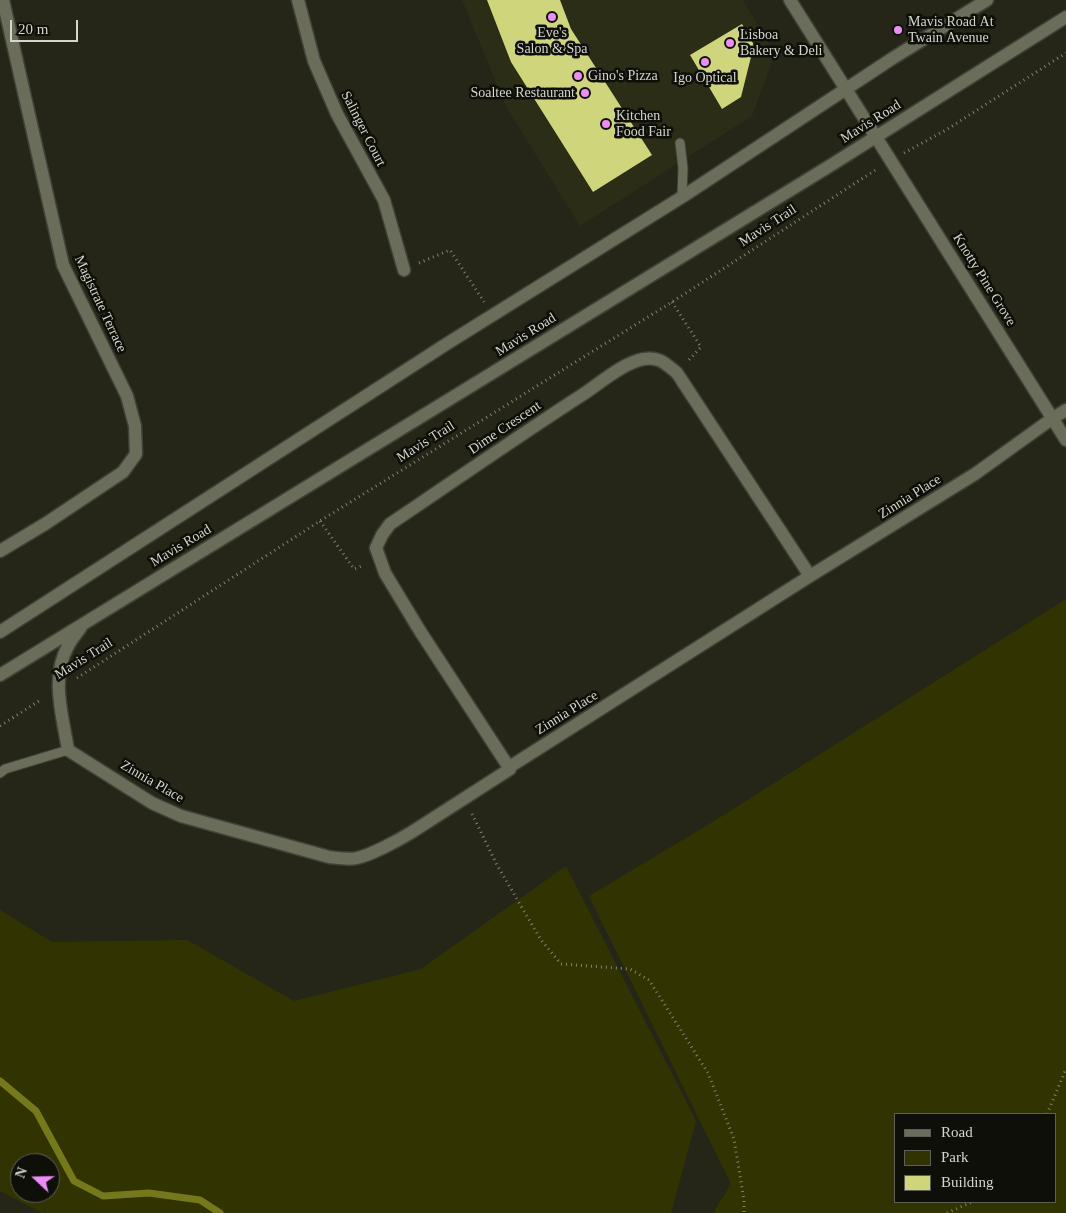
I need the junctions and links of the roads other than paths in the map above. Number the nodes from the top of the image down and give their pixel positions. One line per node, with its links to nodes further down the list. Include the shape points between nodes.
1 (3, 0): 14 (street, Magistrate Terrace, via 63,265 127,396 136,454 122,472)
2 (298, 0): 10 (street, Salinger Court, via 314,61 337,114 384,200)
3 (790, 0): 6 (street, Knotty Pine Grove)
4 (987, 0): 6 (street, Mavis Road)
5 (1066, 17): 7 (street, Mavis Road)
6 (846, 89): 7 (street, Knotty Pine Grove); 9 (street, Mavis Road)
7 (876, 137): 12 (street, Knotty Pine Grove); 16 (street, Mavis Road)
8 (680, 143): 9 (lane)
9 (682, 197): 17 (street, Mavis Road, via 492,315)
10 (404, 270)
11 (1066, 410): 12 (street, Zinnia Place)
12 (1053, 418): 13 (street, Knotty Pine Grove); 15 (street, Zinnia Place, via 975,474)
13 (1066, 440)
14 (0, 551)
15 (810, 576): 20 (street, Zinnia Place); 20 (street, Dime Crescent, via 677,373 660,359 650,358 633,362 615,373 390,524 376,548 385,573 420,631)
16 (84, 622): 18 (street, Mavis Road); 19 (street, via 67,647 59,667 58,689)
17 (0, 632)
18 (0, 675)
19 (68, 750): 20 (street, Zinnia Place, via 152,802 181,816 343,859 358,858 398,841); 21 (lane)
20 (510, 769)
21 (0, 773)

